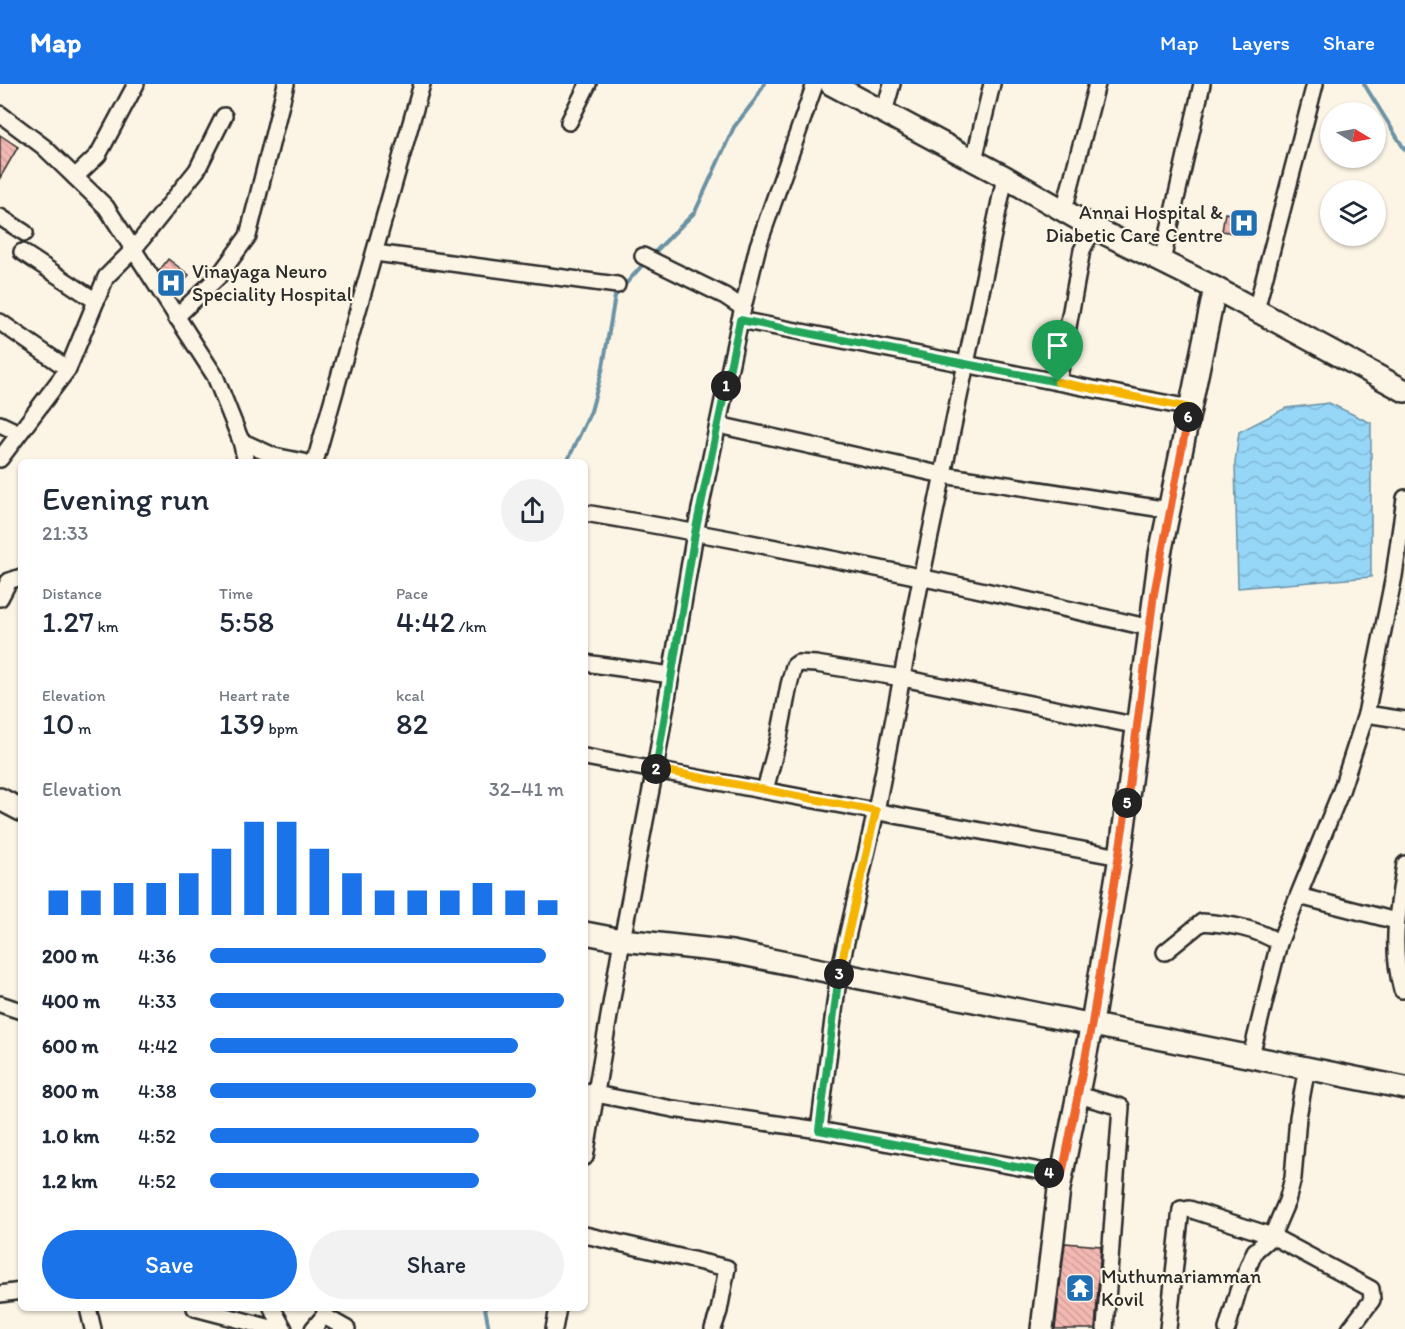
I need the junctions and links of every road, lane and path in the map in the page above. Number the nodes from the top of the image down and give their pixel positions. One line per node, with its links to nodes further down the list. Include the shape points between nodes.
1 (136, 84): 17 (street, via 98,155)
2 (286, 84): 33 (street, via 248,236 218,277)
3 (422, 84): 25 (street)
4 (588, 84): 15 (street)
5 (815, 84): 32 (street, via 758,246)
6 (831, 84): 12 (street)
7 (892, 84): 12 (street)
8 (992, 84): 16 (street)
9 (1097, 84): 19 (street)
10 (1203, 84): 27 (street)
11 (1315, 84): 31 (street)
12 (884, 112): 16 (street)
13 (0, 114): 17 (street, via 44,147)
14 (224, 116): 23 (street, via 197,170)
15 (569, 122)
16 (974, 160): 18 (street)
17 (75, 177): 23 (street, via 106,207)
18 (1005, 177): 19 (street); 35 (street)
19 (1064, 210): 21 (street)
20 (0, 217): 22 (street)
21 (1094, 228): 27 (street); 37 (street, via 1082,250)
22 (26, 232)
23 (133, 250): 30 (street, via 106,277); 33 (street)
24 (22, 252): 30 (street)
25 (375, 253): 28 (street); 47 (street)
26 (643, 256): 32 (street, via 725,296)
27 (1162, 261): 29 (street)
28 (617, 285)
29 (1215, 288): 31 (street); 39 (street)
30 (96, 301): 36 (street)
31 (1256, 310): 38 (street)
32 (742, 314): 35 (street); 41 (street)
33 (176, 317): 43 (street, via 214,376)
34 (0, 322): 36 (street)
35 (965, 364): 37 (street); 48 (street)
36 (68, 369): 42 (street)
37 (1058, 382): 39 (street)
38 (1404, 388)
39 (1190, 408): 50 (street)
40 (0, 424): 42 (street)
41 (718, 425): 48 (street); 52 (street)
42 (20, 434): 44 (street)
43 (241, 441): 45 (street); 46 (street)
44 (0, 459)
45 (245, 459)
46 (289, 459)
47 (316, 459)
48 (943, 475): 50 (street); 54 (street)
49 (1405, 498): 60 (street, via 1394,576)
50 (1169, 510): 56 (street)
51 (588, 514): 52 (street)
52 (695, 533): 54 (street); 58 (street)
53 (10, 578): 55 (street)
54 (921, 579): 56 (street); 59 (street)
55 (0, 598)
56 (1151, 628): 62 (street)
57 (588, 663): 58 (street)
58 (671, 675): 64 (street)
59 (902, 678): 62 (street); 65 (street, via 816,664 794,666); 68 (street)
60 (1366, 714): 61 (street); 71 (street, via 1341,791)
61 (1405, 720)
62 (1138, 726): 69 (street)
63 (588, 758): 64 (street)
64 (655, 769): 65 (street); 74 (street)
65 (765, 790): 68 (street)
66 (0, 799): 67 (street)
67 (18, 808)
68 (876, 811): 69 (street); 77 (street)
69 (1120, 856): 81 (street)
70 (1405, 864): 72 (street)
71 (1299, 896): 72 (street); 75 (street)
72 (1396, 921): 78 (street, via 1396,965)
73 (588, 934): 74 (street)
74 (622, 940): 77 (street, via 732,952); 85 (street)
75 (1279, 942): 76 (street, via 1224,923 1202,922); 82 (street)
76 (1165, 952)
77 (839, 972): 81 (street); 88 (street)
78 (1402, 990)
79 (0, 1004): 80 (street)
80 (18, 1010)
81 (1092, 1023): 82 (street); 86 (street)
82 (1251, 1056): 83 (street)
83 (1307, 1067): 84 (street); 91 (street, via 1293,1178)
84 (1405, 1088)
85 (591, 1093): 87 (street); 88 (street)
86 (1078, 1095): 89 (street); 107 (street, via 1121,1107)
87 (588, 1125)
88 (819, 1130): 89 (street)
89 (1062, 1175): 106 (street)
90 (588, 1236): 105 (street, via 727,1268)
91 (1272, 1236): 108 (street, via 1185,1209); 109 (street, via 1255,1251); 110 (street, via 1371,1289 1372,1300)
92 (18, 1291): 93 (street)
93 (0, 1294)
94 (89, 1311): 99 (street)
95 (206, 1311): 100 (street)
96 (274, 1311): 101 (street)
97 (557, 1311): 104 (street)
98 (325, 1312): 102 (street); 103 (street)
99 (93, 1329)
100 (275, 1329)
101 (284, 1329)
102 (313, 1329)
103 (347, 1329)
104 (554, 1329)
105 (713, 1329)
106 (1042, 1329)
107 (1105, 1329)
108 (1168, 1329)
109 (1227, 1329)
110 (1350, 1329)

